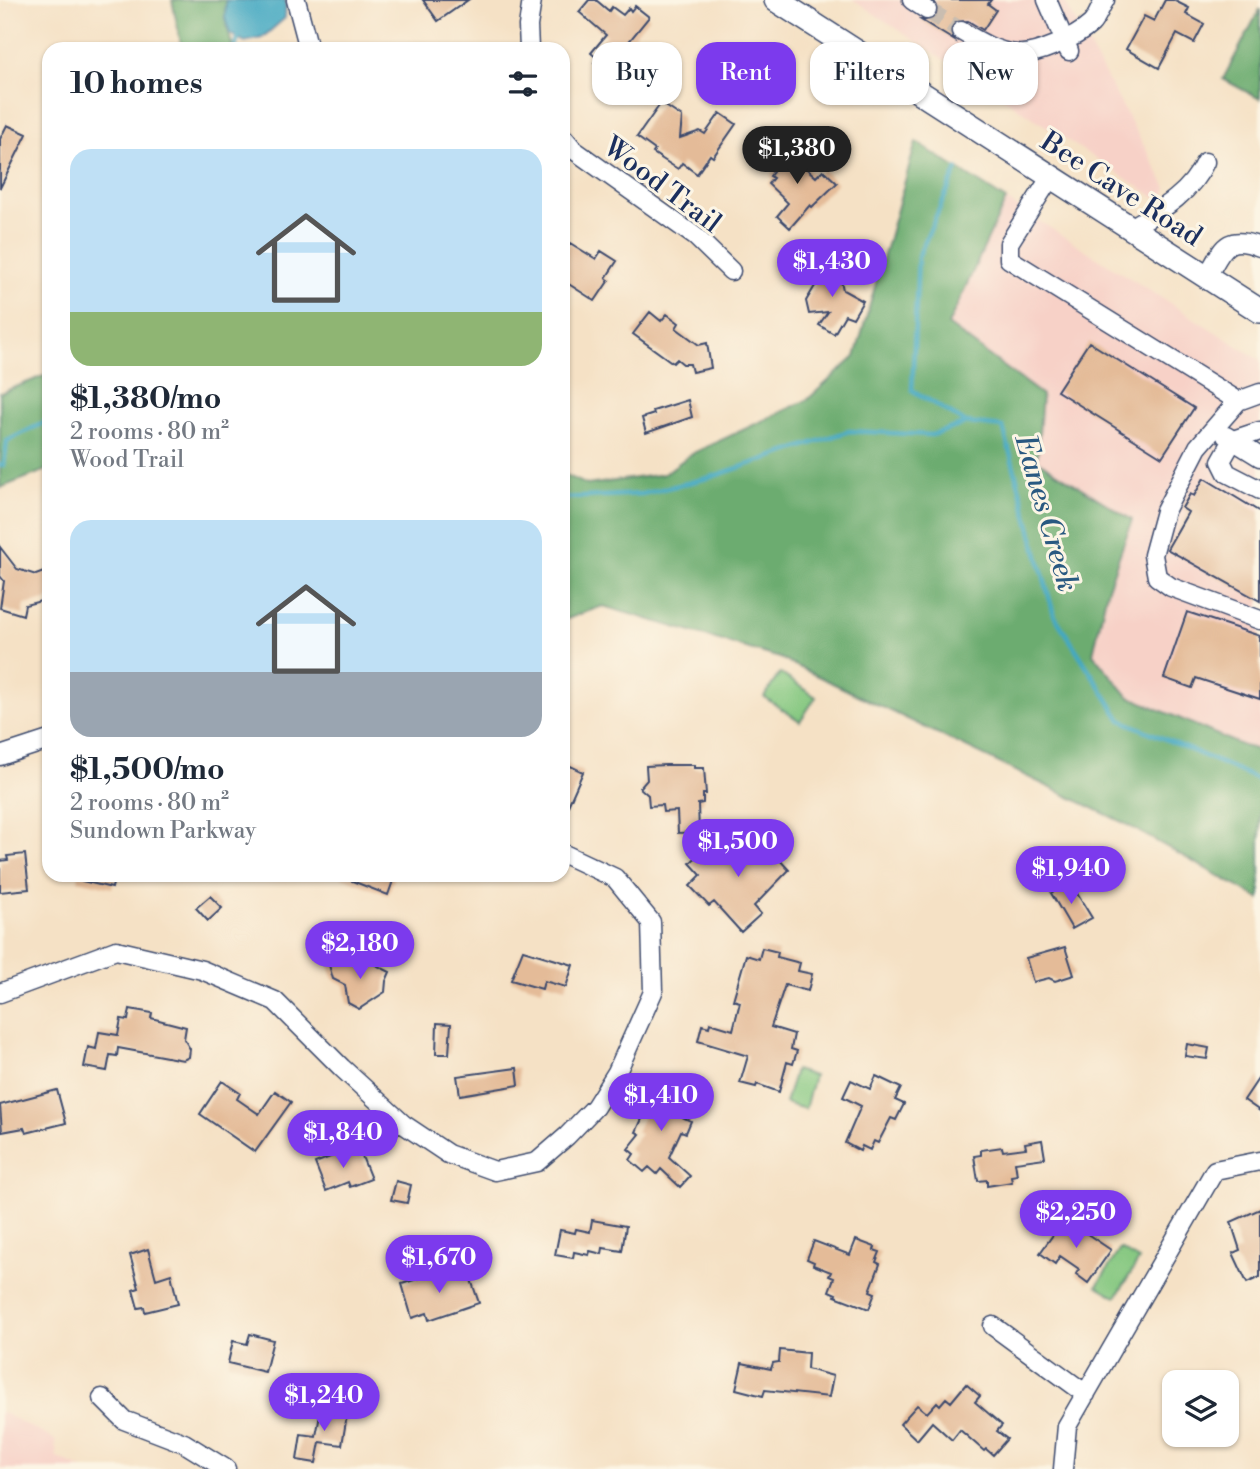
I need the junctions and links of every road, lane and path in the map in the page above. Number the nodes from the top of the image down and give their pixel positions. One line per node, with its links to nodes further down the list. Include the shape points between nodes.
1 (296, 0): 7 (street)
2 (532, 0): 8 (street)
3 (776, 0): 12 (main road, Bee Cave Road)
4 (1047, 0): 9 (street)
5 (1105, 0): 9 (street, via 1092,23)
6 (961, 31): 9 (street, via 1012,54)
7 (307, 42)
8 (529, 42)
9 (1068, 47)
10 (570, 145): 15 (street, Wood Trail, via 696,237)
11 (1205, 162): 13 (street, via 1184,192)
12 (1050, 178): 13 (main road, Bee Cave Road); 19 (street, via 1009,243 1009,259)
13 (1129, 229): 16 (main road, Bee Cave Road)
14 (1260, 247): 16 (street, via 1244,241 1231,243)
15 (732, 271)
16 (1206, 278): 17 (main road, Bee Cave Road)
17 (1260, 311)
18 (1260, 393): 19 (street)
19 (1238, 401): 20 (street)
20 (1214, 428): 22 (street); 25 (street, via 1198,447 1165,511 1153,555 1157,577 1171,587)
21 (1260, 431): 22 (street)
22 (1233, 440): 23 (street); 24 (street, via 1221,461 1227,473)
23 (1260, 457)
24 (1260, 490)
25 (1260, 620)
26 (42, 742): 27 (street)
27 (0, 756)
28 (570, 857): 29 (street, via 615,878 651,922 653,992 617,1072 594,1107 537,1162 495,1171 448,1154 402,1124 275,1001 202,970 116,950)
29 (0, 993)
30 (1260, 1161): 32 (street, via 1215,1170)
31 (993, 1326): 32 (street)
32 (1086, 1394): 35 (street, via 1067,1426)
33 (102, 1398): 34 (street, via 124,1420 184,1443)
34 (226, 1469)
35 (1063, 1469)

